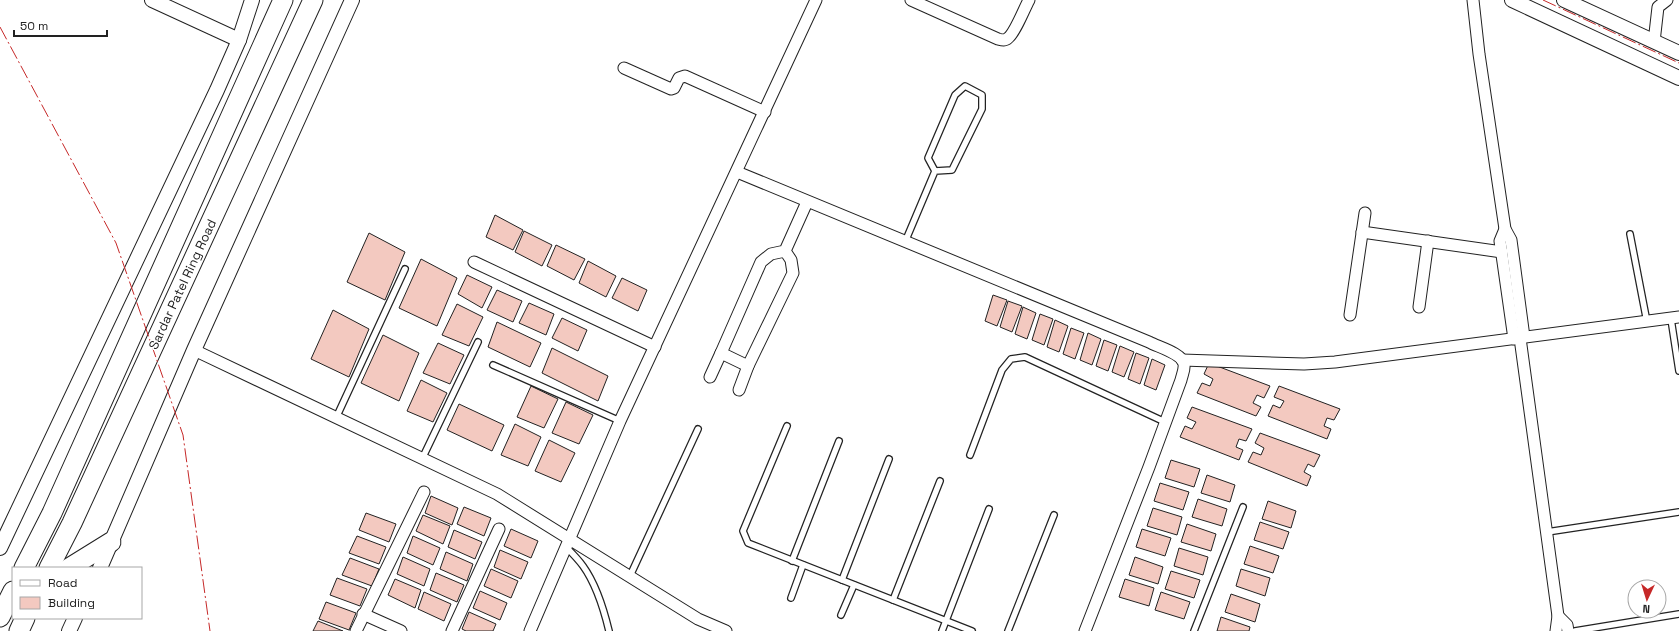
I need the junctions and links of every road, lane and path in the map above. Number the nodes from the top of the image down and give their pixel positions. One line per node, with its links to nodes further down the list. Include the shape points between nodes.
1 (152, 0): 13 (street)
2 (252, 0): 13 (street)
3 (283, 0): 69 (highway, Sardar Patel Ring Road, via 52,513)
4 (313, 0): 70 (highway, Sardar Patel Ring Road, via 72,524)
5 (352, 0): 39 (street)
6 (816, 0): 18 (street)
7 (911, 0): 8 (street, via 1004,40 1012,32)
8 (1029, 0)
9 (1474, 0): 23 (street, via 1479,54)
10 (1512, 0): 17 (street)
11 (1564, 0): 14 (street)
12 (1667, 0): 14 (street, via 1658,7)
13 (239, 40): 66 (street)
14 (1654, 42): 15 (street)
15 (1679, 53)
16 (624, 68): 18 (street, via 671,89 679,78 685,76)
17 (1679, 78)
18 (765, 112): 20 (street)
19 (935, 171): 19 (lane, via 952,170 982,108 982,94 964,86 954,95 928,158); 26 (lane)
20 (737, 172): 21 (street); 38 (street)
21 (807, 202): 26 (street); 28 (street)
22 (1365, 213): 24 (street)
23 (1505, 229): 29 (street, via 1500,241); 36 (street, via 1511,240)
24 (1362, 232): 27 (street); 33 (street)
25 (1630, 234): 35 (lane)
26 (905, 242): 41 (street, via 1149,342)
27 (1428, 242): 29 (street); 32 (street)
28 (785, 251): 40 (street, via 771,254 761,262); 43 (street, via 791,260 793,273)
29 (1502, 252): 36 (street)
30 (474, 262): 38 (street)
31 (405, 269): 47 (lane)
32 (1419, 307)
33 (1350, 315)
34 (1675, 318): 35 (street); 44 (lane)
35 (1647, 323): 36 (street)
36 (1519, 338): 41 (street, via 1304,364); 63 (street)
37 (478, 342): 54 (lane)
38 (655, 347): 48 (street)
39 (194, 350): 47 (street); 64 (street)
40 (721, 353): 43 (street); 45 (street)
41 (1182, 360): 49 (street, via 1185,368)
42 (493, 365): 48 (lane)
43 (748, 366): 46 (street)
44 (1679, 371)
45 (710, 376)
46 (739, 390)
47 (336, 418): 54 (street)
48 (620, 421): 65 (street)
49 (1165, 422): 53 (lane, via 1025,357 1011,360 1002,370); 98 (street, via 1150,467)
50 (787, 426): 67 (lane, via 743,531 748,543)
51 (698, 428): 73 (lane)
52 (839, 441): 67 (lane)
53 (970, 455)
54 (422, 459): 65 (street, via 497,494)
55 (889, 459): 74 (lane)
56 (940, 482): 78 (lane)
57 (424, 492): 79 (street)
58 (1243, 507): 99 (lane)
59 (989, 509): 86 (lane)
60 (1679, 512): 63 (lane)
61 (1054, 515): 97 (lane)
62 (499, 529): 91 (street)
63 (1547, 532): 82 (street)
64 (111, 542): 71 (highway); 72 (street)
65 (568, 543): 73 (street); 92 (street); 93 (lane, via 584,566 595,589)
66 (0, 548)
67 (792, 561): 68 (lane)
68 (803, 565): 74 (lane); 77 (lane)
69 (25, 567)
70 (50, 567)
71 (71, 567)
72 (100, 567)
73 (630, 576): 94 (street, via 698,618)
74 (842, 580): 75 (lane)
75 (854, 585): 78 (lane); 81 (lane)
76 (12, 594): 83 (highway)
77 (791, 598)
78 (893, 600): 86 (lane)
79 (363, 614): 89 (street); 90 (street)
80 (1679, 614): 102 (lane)
81 (841, 615)
82 (1558, 616): 100 (street); 101 (street, via 1567,625)
83 (0, 617)
84 (25, 619): 87 (highway)
85 (75, 619): 88 (street)
86 (946, 621): 95 (lane); 96 (lane)
87 (19, 631)
88 (69, 631)
89 (356, 631)
90 (401, 631)
91 (452, 631)
92 (530, 631)
93 (608, 631)
94 (726, 631)
95 (942, 631)
96 (972, 631)
97 (1008, 631)
98 (1085, 631)
99 (1194, 631)
100 (1556, 631)
101 (1568, 631)
102 (1575, 631)

